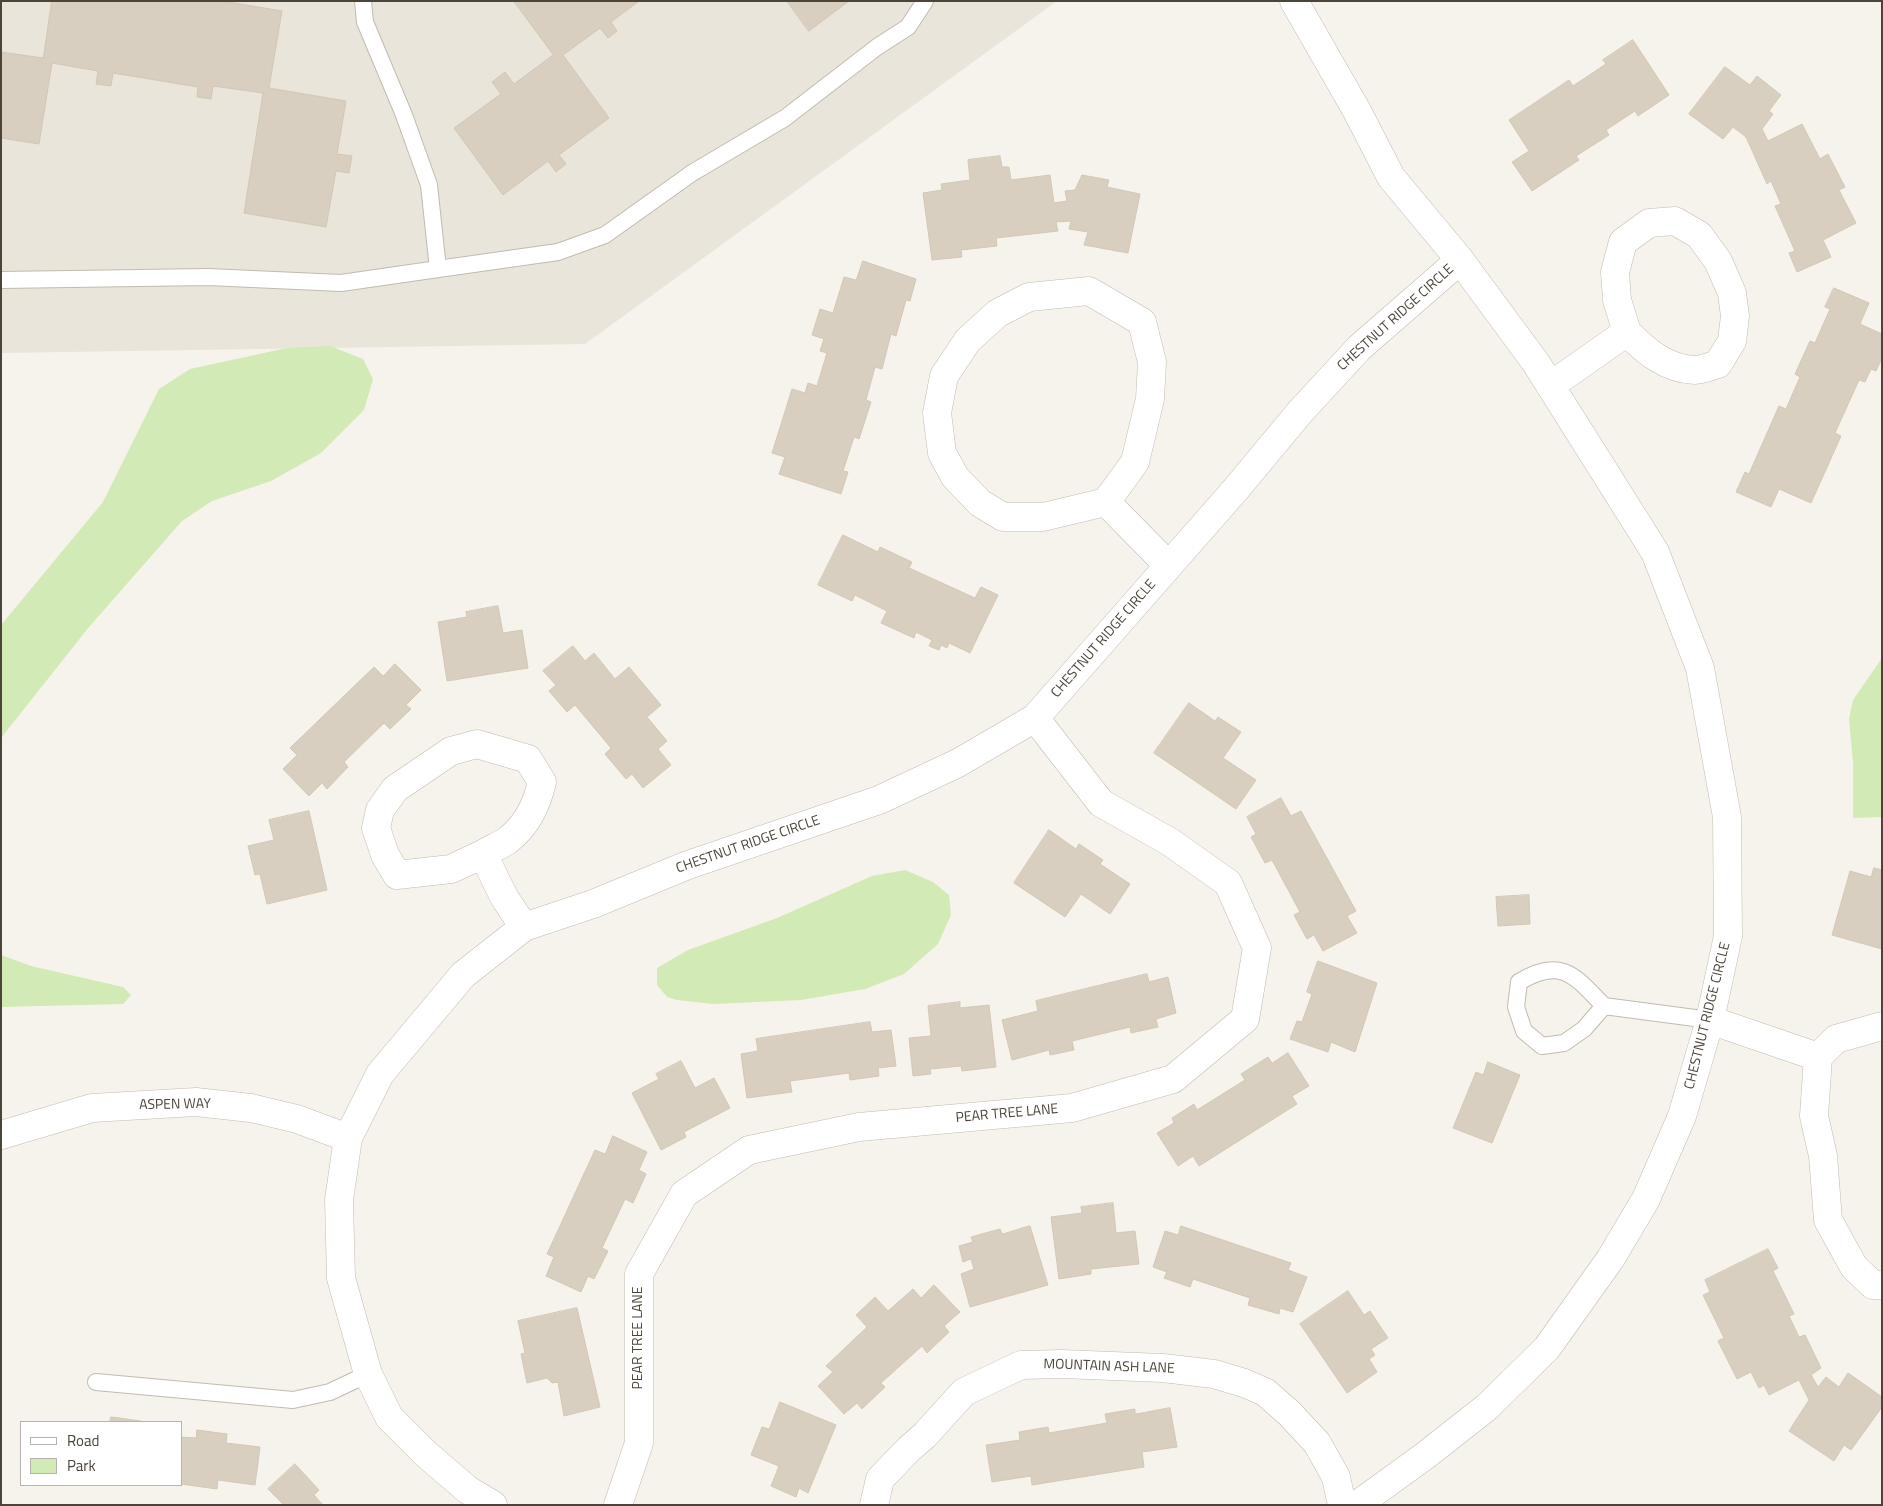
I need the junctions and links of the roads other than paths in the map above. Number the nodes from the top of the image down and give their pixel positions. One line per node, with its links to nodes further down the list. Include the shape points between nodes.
1 (363, 1): 5 (lane, via 365,22 404,115 428,185)
2 (925, 1): 5 (lane, via 908,27 785,118 692,173 605,235 558,252)
3 (1294, 1): 4 (street, CHESTNUT RIDGE CIRCLE, via 1391,177)
4 (1460, 260): 8 (street, CHESTNUT RIDGE CIRCLE, via 1536,362); 10 (street, CHESTNUT RIDGE CIRCLE, via 1359,348)
5 (438, 269): 6 (lane, via 341,283 208,277)
6 (1, 280)
7 (1627, 332): 7 (street, via 1646,351 1668,365 1697,370 1718,364 1732,341 1736,316 1732,293 1718,262 1699,235 1675,221 1649,223 1623,242 1616,272 1617,300); 8 (street)
8 (1550, 386): 15 (street, CHESTNUT RIDGE CIRCLE, via 1655,552 1700,668 1726,816 1728,936)
9 (1106, 502): 9 (street, via 1135,462 1150,399 1152,362 1142,322 1089,291 1030,297 998,313 968,340 944,376 937,413 942,453 955,477 967,490 980,503 1003,517 1043,517); 10 (street)
10 (1168, 565): 11 (street, CHESTNUT RIDGE CIRCLE)
11 (1035, 718): 13 (street, CHESTNUT RIDGE CIRCLE, via 958,763 879,800 688,865 592,904); 24 (street, PEAR TREE LANE, via 1101,803 1170,842 1228,883 1257,948 1245,1019 1173,1079 1072,1108 860,1127 749,1150 684,1194 639,1274 639,1443)
12 (483, 854): 12 (street, via 509,839 538,799 542,782 528,759 477,744 451,751 395,789 380,810 376,828 385,855 397,875 451,869); 13 (street, via 504,897)
13 (524, 927): 19 (street, CHESTNUT RIDGE CIRCLE, via 463,975 380,1074)
14 (1604, 1006): 14 (lane, via 1584,1029 1564,1043 1542,1046 1524,1031 1516,1007 1519,982 1535,973 1562,970 1579,980); 15 (lane)
15 (1710, 1020): 17 (street); 27 (street, CHESTNUT RIDGE CIRCLE, via 1682,1116 1646,1199 1611,1258 1547,1348 1487,1407)
16 (1882, 1026): 17 (street, via 1836,1039)
17 (1818, 1058): 20 (street, via 1814,1116 1823,1156 1828,1220 1854,1267 1873,1285)
18 (1, 1135): 19 (street, ASPEN WAY, via 92,1108 196,1102 251,1108 297,1119)
19 (348, 1138): 21 (street, CHESTNUT RIDGE CIRCLE, via 339,1200 341,1278)
20 (1882, 1285)
21 (368, 1374): 22 (lane, via 330,1392 293,1400); 23 (street, CHESTNUT RIDGE CIRCLE, via 389,1416 468,1490)
22 (96, 1382)
23 (493, 1505)
24 (618, 1505)
25 (874, 1505): 26 (street, MOUNTAIN ASH LANE, via 880,1479 964,1392 1021,1365 1062,1364 1164,1368 1214,1374 1265,1392 1317,1443 1336,1477)
26 (1342, 1505)
27 (1358, 1505)

